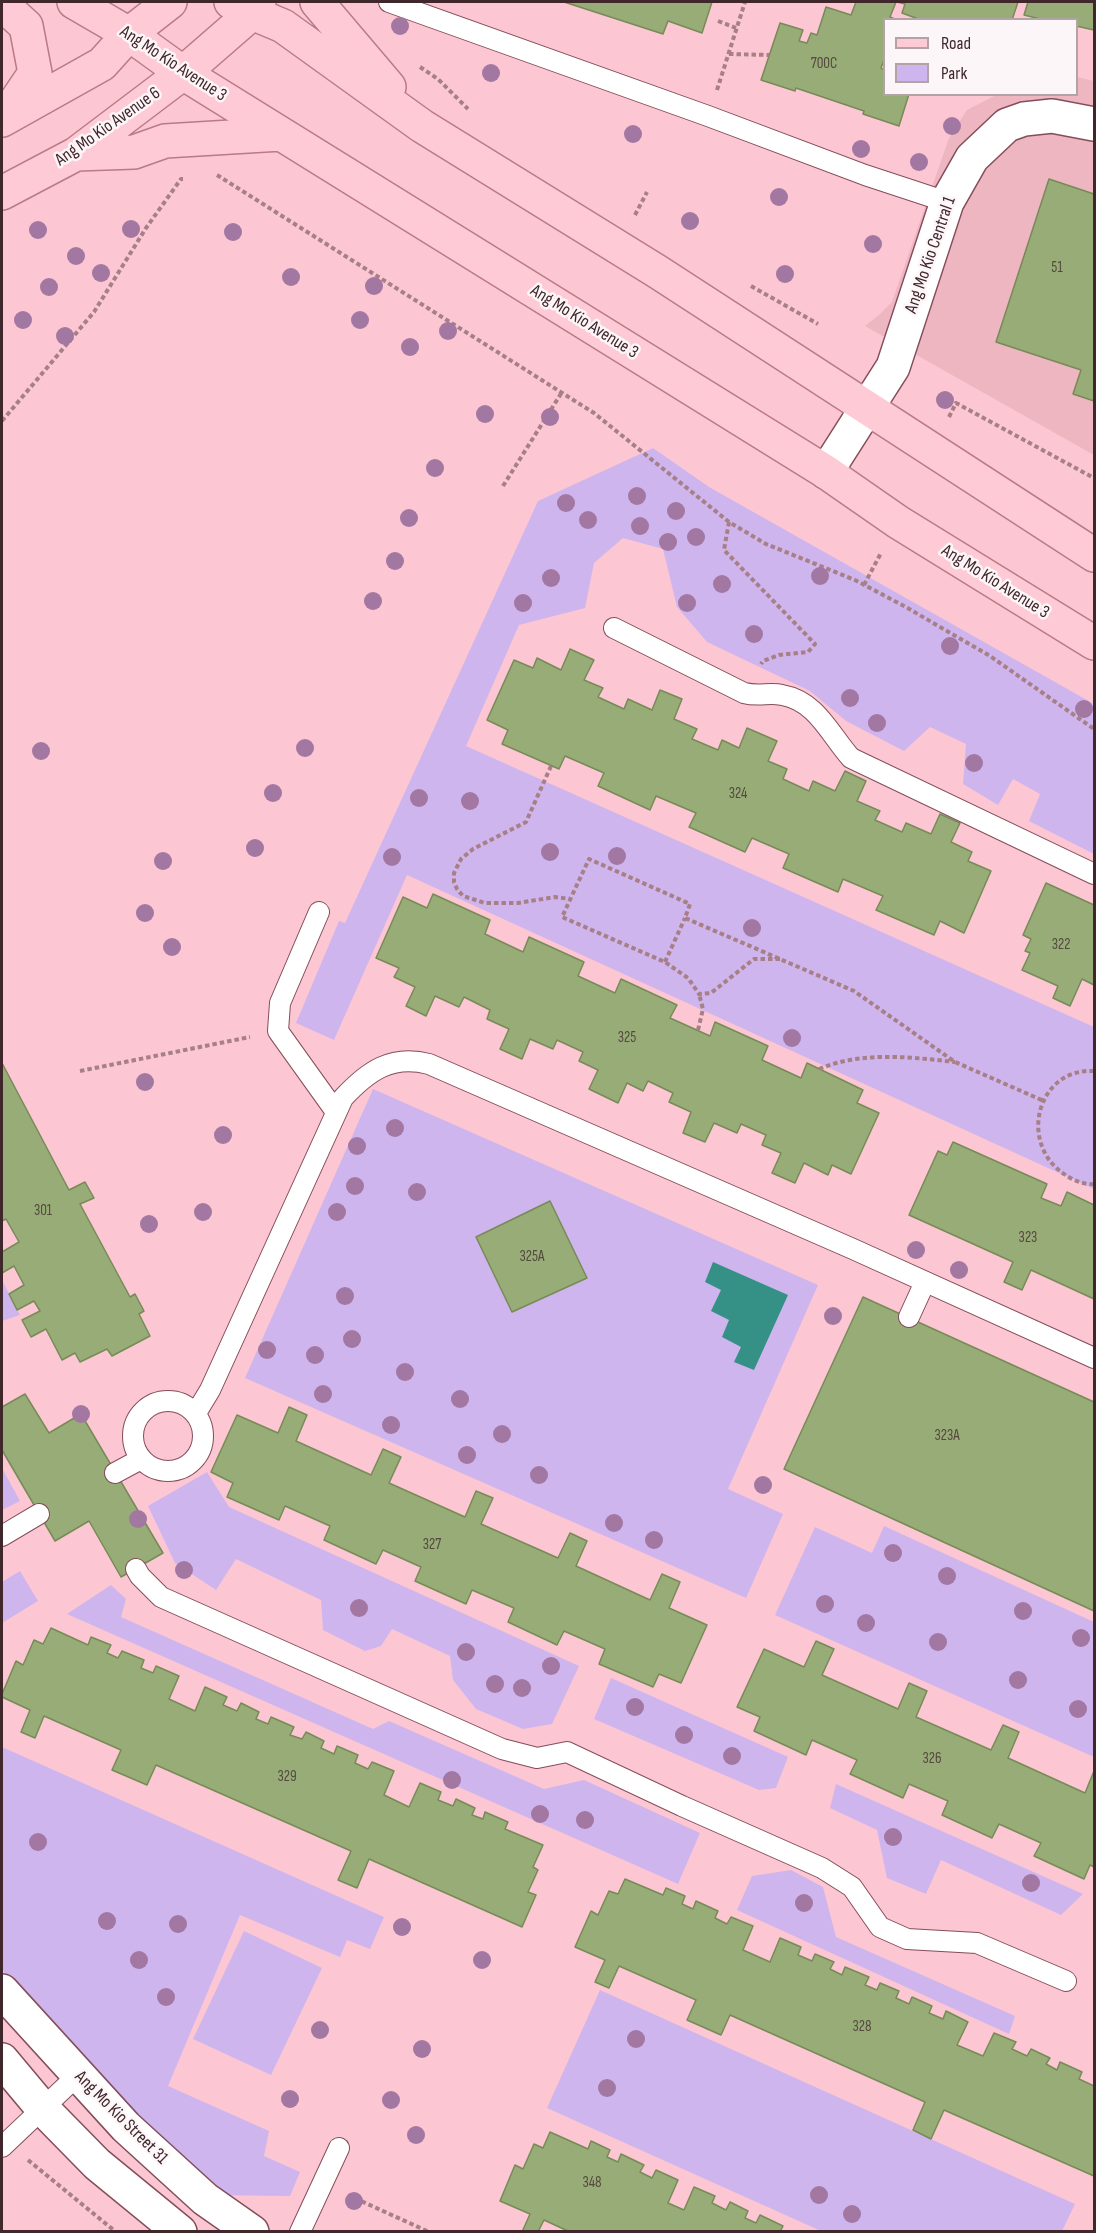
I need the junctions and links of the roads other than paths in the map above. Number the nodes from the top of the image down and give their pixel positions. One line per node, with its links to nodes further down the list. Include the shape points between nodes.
1 (74, 2): 7 (main road, Ang Mo Kio Avenue 3)
2 (170, 2): 7 (main road)
3 (317, 2): 11 (main road)
4 (389, 2): 15 (lane)
5 (2, 4): 9 (main road, via 26,26 35,73)
6 (247, 5): 8 (main road, Ang Mo Kio Avenue 6); 11 (main road, via 283,26)
7 (129, 34): 8 (main road, Ang Mo Kio Avenue 3); 9 (main road, via 102,64)
8 (183, 73): 12 (main road, Ang Mo Kio Avenue 3); 13 (main road, Ang Mo Kio Avenue 6)
9 (2, 120)
10 (1095, 124): 15 (street, Ang Mo Kio Central 1, via 1052,116 1024,119 1007,126 972,158)
11 (422, 126): 16 (main road)
12 (281, 134): 13 (main road, via 165,141 134,152); 17 (main road, Ang Mo Kio Avenue 3)
13 (76, 154): 14 (main road, Ang Mo Kio Avenue 6)
14 (2, 193)
15 (946, 202): 16 (street, Ang Mo Kio Central 1, via 893,367)
16 (868, 407): 17 (street, Ang Mo Kio Central 1); 18 (main road)
17 (826, 472): 20 (main road, Ang Mo Kio Avenue 3, via 898,522)
18 (1095, 555)
19 (614, 628): 21 (lane, via 744,693 782,694 798,701 828,725 851,758)
20 (1095, 643)
21 (1095, 874)
22 (319, 912): 23 (lane, via 280,1003 278,1031)
23 (336, 1112): 24 (lane, via 353,1087 379,1068 402,1060 429,1064); 27 (lane)
24 (925, 1282): 25 (lane); 26 (lane)
25 (909, 1317)
26 (1095, 1358)
27 (196, 1413): 28 (lane, via 174,1401 150,1406 135,1424 135,1449); 28 (lane, via 204,1436 202,1448 187,1467 163,1471)
28 (141, 1459): 29 (lane)
29 (115, 1473)
30 (39, 1514): 31 (lane)
31 (2, 1536)
32 (136, 1569): 33 (lane, via 161,1597 502,1749 537,1758 567,1752 822,1868 852,1887 880,1927 907,1939 977,1943)
33 (1066, 1982)
34 (2, 1991): 36 (street, Ang Mo Kio Street 31)
35 (2, 2060): 37 (street)
36 (78, 2075): 37 (lane); 41 (street, Ang Mo Kio Street 31, via 126,2127 205,2199)
37 (43, 2109): 38 (lane); 40 (street, via 97,2164)
38 (4, 2145)
39 (339, 2148): 42 (lane)
40 (180, 2232)
41 (252, 2232)
42 (300, 2232)

